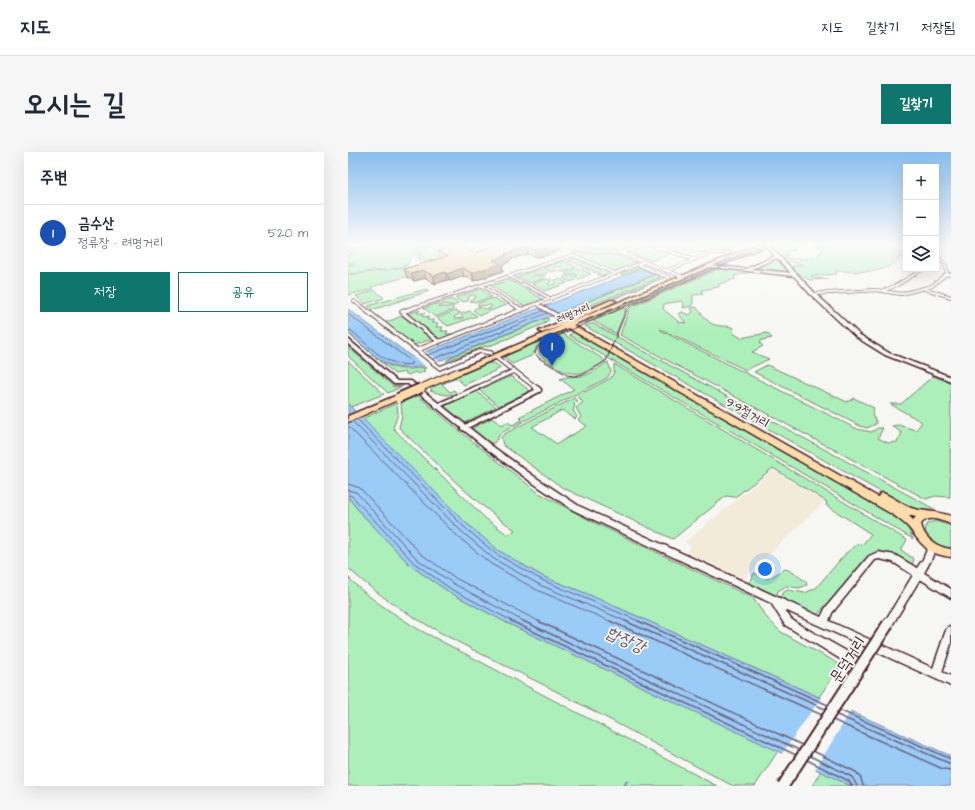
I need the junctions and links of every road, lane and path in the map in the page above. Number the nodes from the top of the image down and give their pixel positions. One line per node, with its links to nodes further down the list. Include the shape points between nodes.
1 (516, 274): 12 (street)
2 (616, 274): 20 (street)
3 (660, 274): 13 (street)
4 (672, 274): 10 (street)
5 (679, 274): 10 (highway, 려명거리)
6 (693, 274): 14 (highway, 려명거리)
7 (781, 274): 11 (street)
8 (915, 274): 17 (street)
9 (949, 274): 16 (street)
10 (676, 275): 13 (highway, 려명거리); 14 (street)
11 (795, 275): 18 (street)
12 (509, 276): 15 (street); 20 (street)
13 (670, 278): 24 (highway, 려명거리)
14 (683, 278): 24 (highway, 려명거리)
15 (481, 285): 23 (street); 26 (street, via 402,312)
16 (923, 289): 17 (street, via 894,294); 19 (street)
17 (882, 291): 18 (street)
18 (813, 294): 30 (street, via 870,344 887,354)
19 (951, 298)
20 (551, 299): 22 (street)
21 (354, 301): 27 (street)
22 (537, 304): 23 (street); 24 (street)
23 (522, 310): 26 (street)
24 (569, 323): 28 (highway, 려명거리); 36 (highway, 9·9절거리, via 908,511); 38 (highway, 9·9절거리, via 893,510)
25 (348, 342): 32 (street, via 396,383 409,382)
26 (439, 342): 27 (street)
27 (417, 350): 28 (street, via 440,368 476,353)
28 (494, 355): 29 (street); 31 (highway, 려명거리, bridge)
29 (513, 369): 32 (street); 35 (street, via 539,390)
30 (951, 379)
31 (385, 401): 33 (highway, 려명거리); 34 (highway, 려명거리)
32 (437, 406): 35 (street)
33 (348, 413)
34 (348, 419)
35 (463, 428): 43 (street, via 540,486 576,508)
36 (926, 515): 37 (highway, 9·9절거리); 38 (highway, via 918,520)
37 (951, 520)
38 (916, 529): 39 (highway, 9·9절거리)
39 (932, 547): 40 (highway); 41 (street, 문덕거리)
40 (951, 552)
41 (919, 574): 42 (street); 44 (street, via 895,559 878,555 872,558 829,610); 46 (street, 문덕거리, bridge)
42 (951, 594)
43 (774, 600): 44 (street); 46 (street, via 788,622)
44 (823, 624): 47 (street)
45 (951, 630): 47 (street)
46 (862, 666): 49 (street, 문덕거리, bridge)
47 (936, 674): 48 (street)
48 (951, 681)
49 (783, 786)

